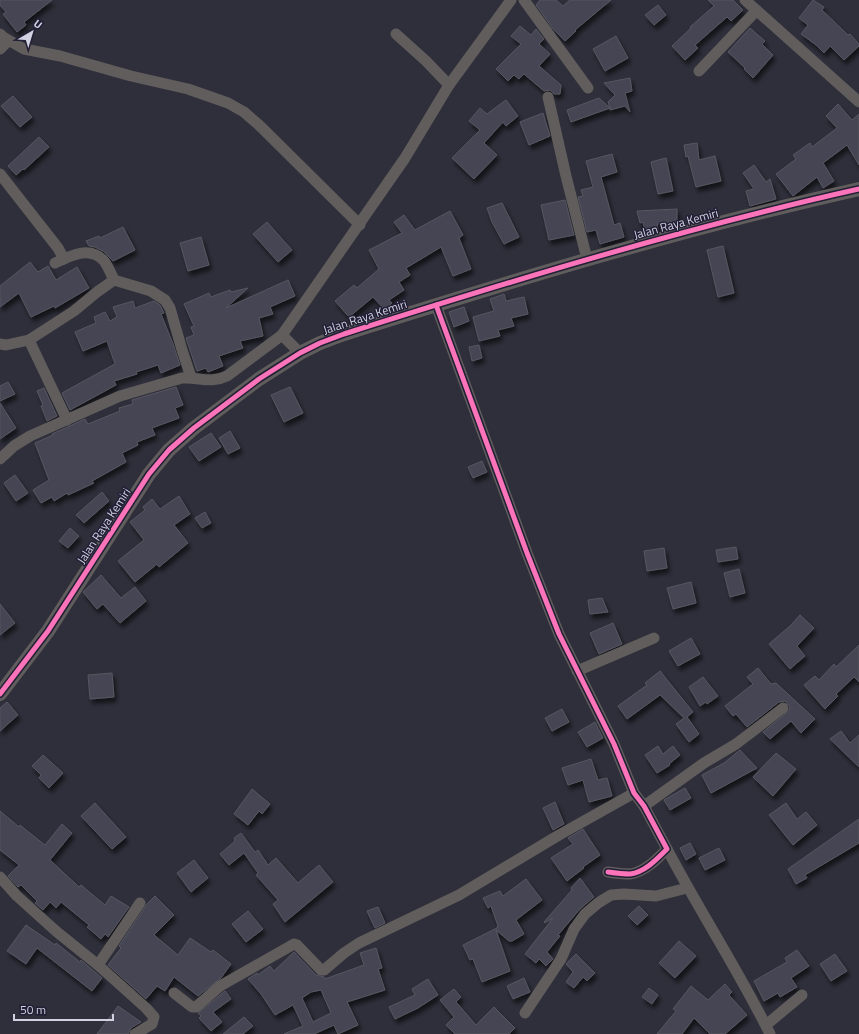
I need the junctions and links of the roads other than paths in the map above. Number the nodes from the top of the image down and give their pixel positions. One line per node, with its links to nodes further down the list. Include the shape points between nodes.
1 (511, 0): 9 (street)
2 (524, 0): 10 (street)
3 (746, 0): 4 (street)
4 (756, 11): 8 (street); 12 (street)
5 (396, 34): 9 (street)
6 (4, 37): 7 (street); 15 (street, via 24,49 188,89 228,103 244,112 260,126)
7 (0, 49)
8 (699, 71)
9 (450, 85): 15 (street, via 406,158)
10 (588, 88)
11 (548, 97): 16 (street)
12 (859, 102)
13 (0, 174): 17 (street, via 58,248 60,261 78,253 93,254 104,261)
14 (859, 189): 16 (street, Jalan Raya Kemiri, via 752,214)
15 (360, 225): 20 (street)
16 (587, 259): 18 (street, Jalan Raya Kemiri)
17 (114, 280): 19 (street, via 74,311); 22 (street, via 151,292 164,300 170,308)
18 (436, 305): 20 (street, Jalan Raya Kemiri, via 320,343); 26 (street, via 526,553 559,634)
19 (29, 340): 21 (street); 23 (street)
20 (289, 343): 22 (street, via 218,380); 27 (street, Jalan Raya Kemiri, via 259,379 194,428 169,450 149,474 48,631)
21 (0, 344)
22 (191, 377): 23 (street, via 120,396)
23 (67, 420): 24 (street, via 30,436)
24 (0, 459)
25 (654, 638): 26 (street)
26 (578, 671): 29 (street, via 614,744)
27 (0, 694)
28 (783, 708): 30 (street, via 736,744 704,763)
29 (634, 793): 30 (street); 37 (street, via 459,895 359,943 324,970 294,944 223,984 196,1007 192,1007)
30 (644, 806): 31 (street)
31 (667, 849): 32 (street, via 642,870 631,874); 34 (street)
32 (608, 872)
33 (0, 877): 36 (street, via 17,896)
34 (687, 888): 39 (street, via 656,896 611,895 598,903 585,914 574,929 561,959); 40 (street)
35 (140, 902): 36 (street)
36 (98, 965): 41 (street, via 154,1017 152,1024)
37 (174, 993)
38 (802, 995): 40 (street)
39 (525, 1013)
40 (768, 1029)
41 (135, 1034)

